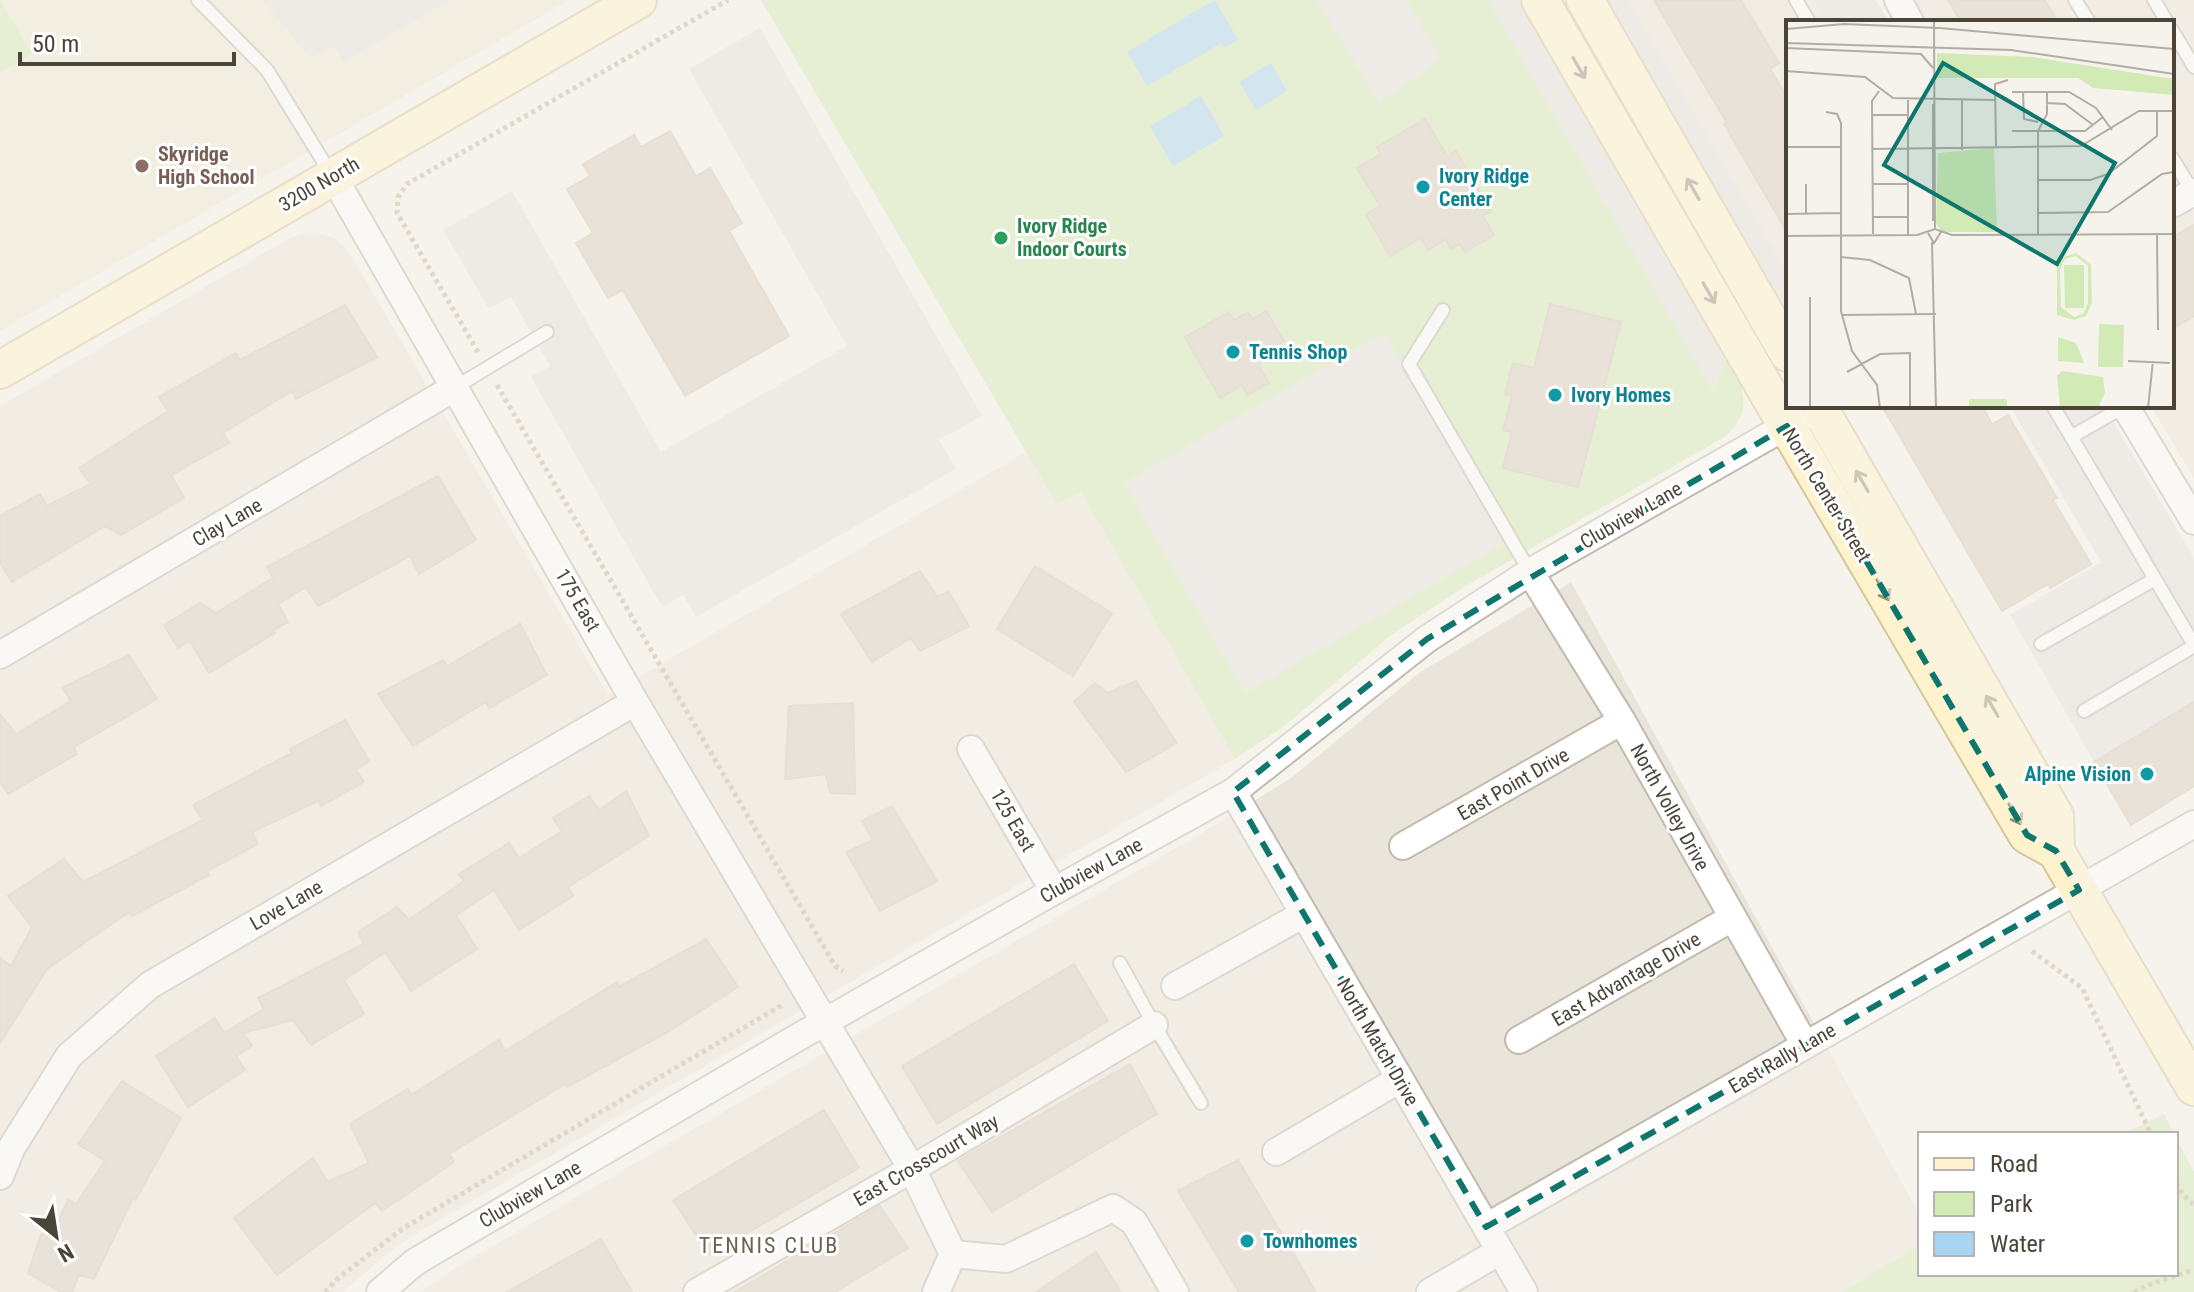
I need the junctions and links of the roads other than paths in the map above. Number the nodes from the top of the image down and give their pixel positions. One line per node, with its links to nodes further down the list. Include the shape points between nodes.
1 (198, 0): 10 (lane)
2 (219, 0): 10 (lane)
3 (638, 0): 18 (street, 3200 North)
4 (1540, 0): 30 (street, North Center Street, one-way to 30)
5 (1585, 0): 22 (street, one-way to 5)
6 (1796, 0): 11 (lane)
7 (1898, 0): 12 (street)
8 (2075, 0): 13 (lane)
9 (2154, 0): 14 (lane)
10 (212, 12): 18 (lane, via 267,70)
11 (1808, 20)
12 (1909, 20)
13 (2088, 20)
14 (2166, 20)
15 (2174, 33): 16 (lane)
16 (2194, 67)
17 (2174, 163): 19 (lane)
18 (333, 176): 23 (street, 3200 North); 24 (street, 175 East)
19 (2186, 196)
20 (1443, 310): 33 (lane, via 1409,364)
21 (547, 332): 24 (lane)
22 (1786, 350)
23 (0, 370)
24 (454, 388): 37 (street, Clay Lane); 38 (street, 175 East)
25 (1817, 408): 30 (street, Clubview Lane)
26 (1821, 408): 45 (street, North Center Street, one-way to 26, via 2055,816)
27 (2054, 408): 31 (lane)
28 (2122, 408): 31 (lane)
29 (2126, 408): 32 (street)
30 (1787, 426): 33 (street, Clubview Lane); 45 (street, North Center Street, one-way to 45, via 2027,835)
31 (2071, 437): 34 (lane)
32 (2194, 521)
33 (1530, 572): 40 (street, North Volley Drive); 42 (street, Clubview Lane, via 1427,639)
34 (2155, 579): 35 (lane); 36 (lane)
35 (2041, 644)
36 (2194, 646): 39 (lane)
37 (0, 655)
38 (635, 702): 52 (street, 175 East); 61 (street, Love Lane, via 150,985 69,1056 12,1147)
39 (2084, 711)
40 (1622, 721): 44 (street, East Point Drive); 49 (street, North Volley Drive)
41 (971, 749): 47 (street, 125 East)
42 (1233, 792): 47 (street, Clubview Lane); 48 (street, North Match Drive)
43 (2194, 824): 46 (street, East Rally Lane)
44 (1403, 846)
45 (2056, 851): 46 (street, North Center Street)
46 (2079, 890): 55 (street, East Rally Lane); 57 (street, North Center Street)
47 (1054, 891): 52 (street, Clubview Lane)
48 (1304, 914): 51 (street); 56 (street, North Match Drive)
49 (1732, 918): 54 (street, East Advantage Drive); 55 (street, North Volley Drive)
50 (1120, 963): 53 (lane)
51 (1175, 986)
52 (826, 1022): 60 (street, 175 East); 65 (street, Clubview Lane, via 415,1262)
53 (1154, 1025): 58 (lane); 60 (street, East Crosscourt Way)
54 (1519, 1040)
55 (1805, 1045): 62 (street, East Rally Lane)
56 (1400, 1079): 59 (street); 62 (street, North Match Drive)
57 (2194, 1087)
58 (1201, 1103)
59 (1276, 1152)
60 (912, 1169): 64 (street, 175 East); 66 (street, East Crosscourt Way)
61 (0, 1176)
62 (1486, 1227): 63 (street, North Match Drive)
63 (1500, 1251): 69 (street); 70 (street, North Match Drive)
64 (953, 1254): 67 (street); 68 (street, via 1006,1259 1113,1208 1134,1222)
65 (380, 1292)
66 (697, 1292)
67 (936, 1292)
68 (1175, 1292)
69 (1430, 1292)
70 (1524, 1292)

